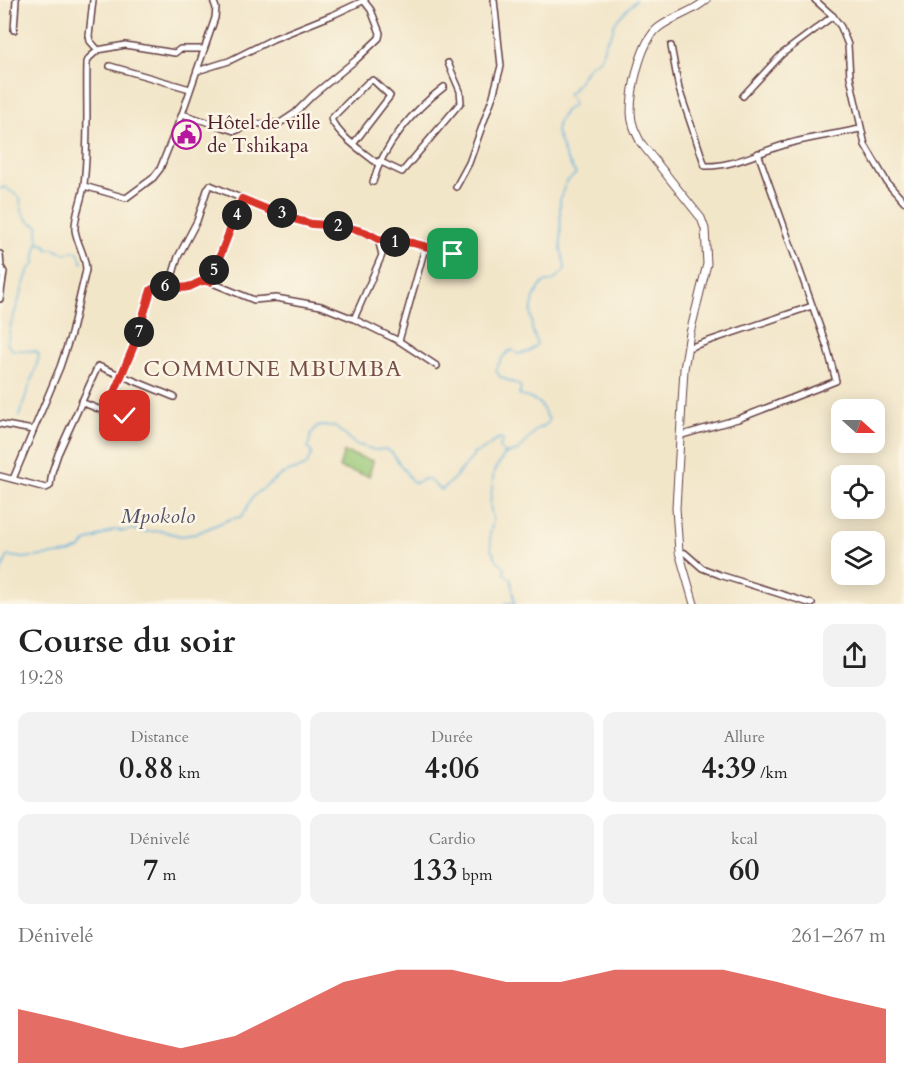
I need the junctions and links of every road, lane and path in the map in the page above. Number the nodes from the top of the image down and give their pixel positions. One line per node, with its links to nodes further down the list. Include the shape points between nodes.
1 (16, 0): 9 (street)
2 (93, 0): 12 (street, via 88,36)
3 (213, 0): 11 (street, via 215,18)
4 (494, 0): 26 (street, via 501,66 469,163)
5 (706, 0): 39 (main road, via 657,29 650,38 639,65 631,113 641,143 704,223 707,264)
6 (815, 0): 8 (street)
7 (364, 1): 15 (street, via 230,61); 19 (street, via 380,38 280,123 254,124 235,131)
8 (834, 16): 18 (street, via 782,54); 20 (street, via 848,45)
9 (14, 30)
10 (671, 46): 22 (street, via 679,89 704,165 739,162)
11 (204, 49): 12 (street, via 180,49 175,53 125,45); 15 (street)
12 (98, 50): 25 (street, via 87,62)
13 (448, 63): 23 (street, via 460,91 458,108 402,172)
14 (110, 66): 17 (street)
15 (197, 71): 17 (street)
16 (444, 87): 23 (street, via 411,119)
17 (190, 89): 19 (street)
18 (743, 96)
19 (182, 114): 25 (street, via 160,169 129,197)
20 (860, 129): 22 (street); 28 (street, via 875,164)
21 (354, 144): 21 (street, via 331,119 373,80 390,96); 23 (street)
22 (758, 153): 36 (street)
23 (379, 163): 24 (street)
24 (373, 182)
25 (84, 186): 46 (street, via 75,232 86,262 84,280 60,367)
26 (456, 187)
27 (242, 199): 29 (street, via 297,220 356,229); 33 (street); 34 (street, via 210,185)
28 (904, 202)
29 (378, 239): 30 (street); 37 (street, via 382,255)
30 (425, 248): 32 (street); 38 (street)
31 (0, 254): 35 (street, via 4,272)
32 (453, 254)
33 (210, 282): 34 (street); 37 (street, via 254,300 276,298 321,306)
34 (169, 287): 41 (street, via 151,290)
35 (0, 300)
36 (812, 306): 39 (street); 48 (street, via 835,382 738,419)
37 (354, 319): 38 (street)
38 (399, 341): 40 (street)
39 (688, 348): 48 (main road)
40 (437, 366)
41 (122, 375): 42 (street); 43 (street, via 98,366); 44 (street)
42 (174, 397)
43 (81, 402): 44 (street); 50 (street, via 50,486)
44 (106, 412): 47 (street, via 125,416)
45 (0, 424): 46 (street)
46 (33, 430): 50 (street)
47 (120, 430)
48 (682, 435): 51 (main road, via 676,508)
49 (0, 476): 50 (street)
50 (13, 479)
51 (679, 552): 52 (main road); 53 (street, via 702,568)
52 (694, 604)
53 (812, 604)

